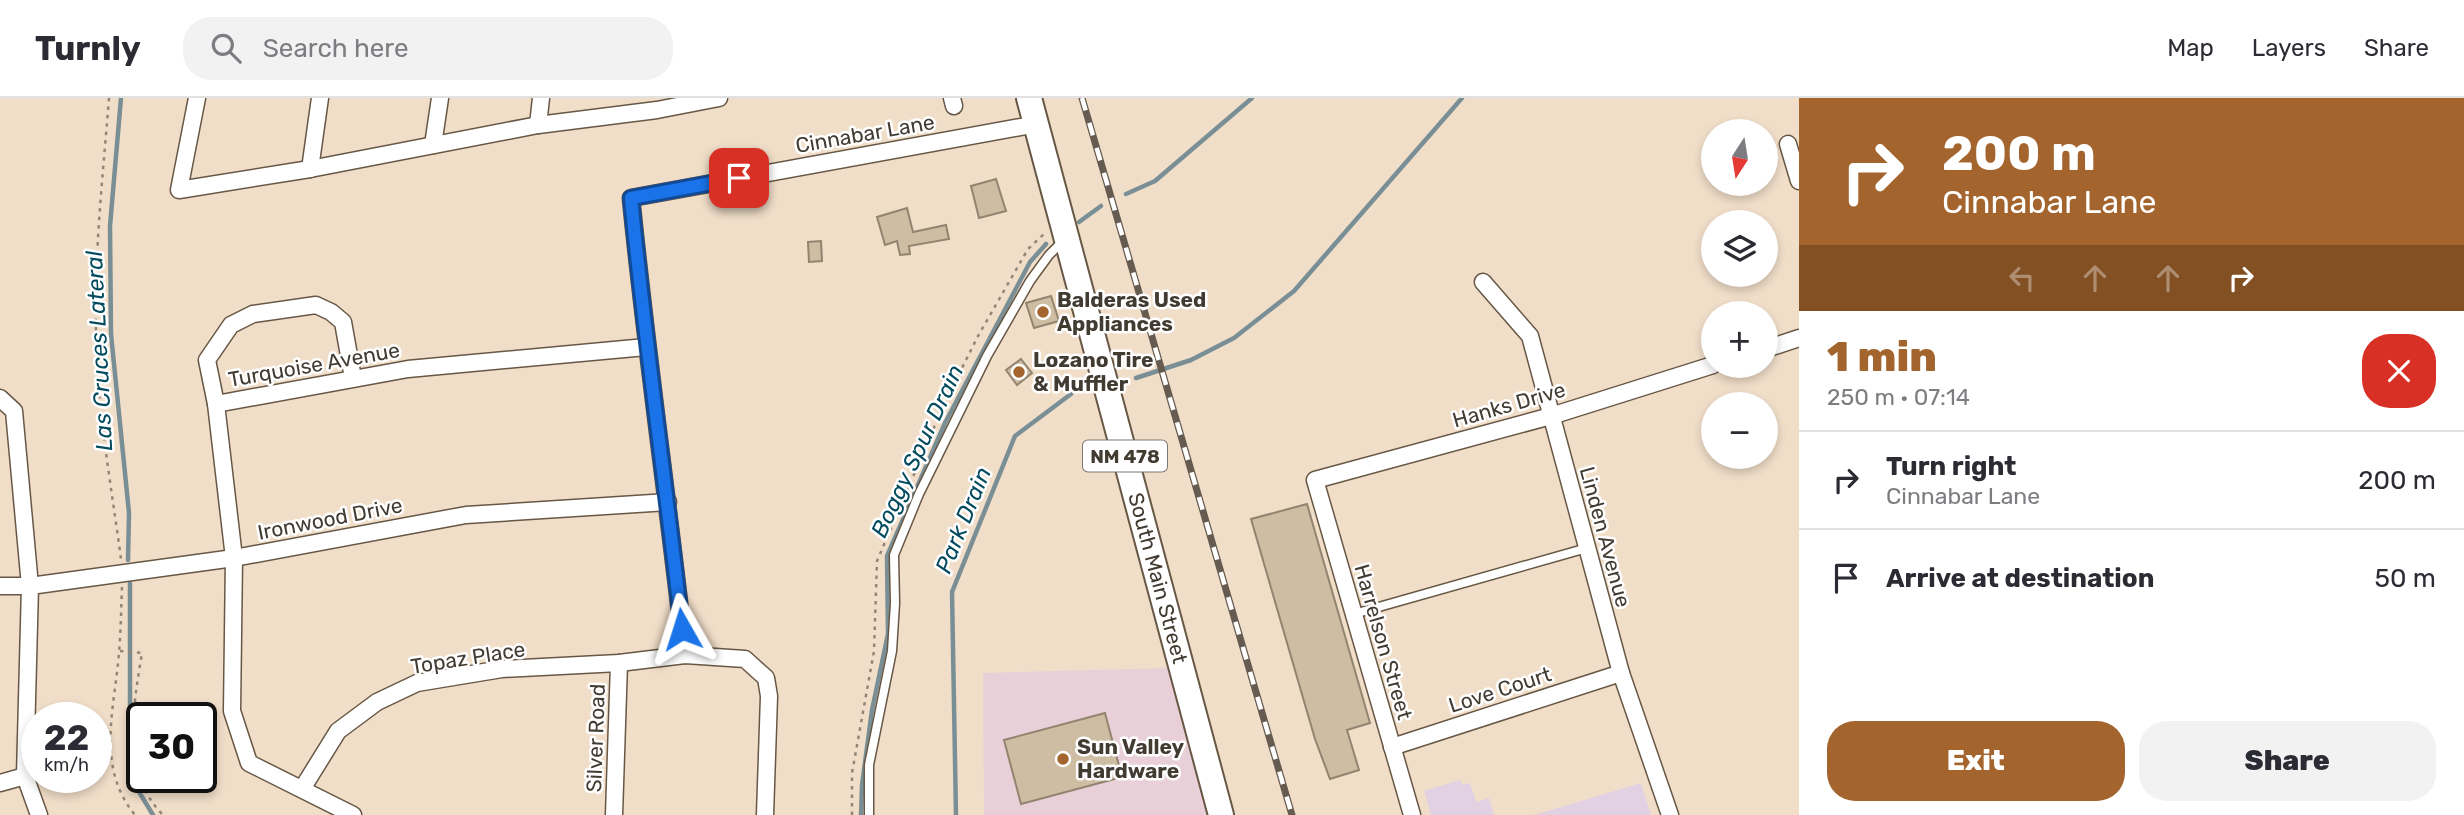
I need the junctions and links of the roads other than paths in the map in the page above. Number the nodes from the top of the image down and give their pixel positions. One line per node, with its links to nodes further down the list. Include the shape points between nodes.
1 (197, 98): 12 (street, via 179,190)
2 (320, 98): 12 (street)
3 (440, 98): 11 (street)
4 (541, 98): 9 (street)
5 (719, 98): 7 (street)
6 (1029, 98): 8 (main road, South Main Street / NM 478)
7 (658, 104): 9 (street)
8 (1037, 124): 14 (main road, South Main Street / NM 478); 18 (street, Cinnabar Lane, via 631,198)
9 (538, 125): 11 (street)
10 (1788, 144): 13 (street)
11 (433, 145): 12 (street)
12 (310, 169)
13 (1799, 181)
14 (1067, 238): 44 (lane, via 1030,281 988,356 897,546 892,651 869,765); 45 (main road, South Main Street / NM 478)
15 (1483, 282): 23 (street, Linden Avenue, via 1530,335)
16 (1799, 338): 17 (street)
17 (1778, 345)
18 (646, 347): 20 (street, Turquoise Avenue, via 452,364); 25 (street, Cinnabar Lane)
19 (1701, 369): 23 (street, Hanks Drive)
20 (354, 378): 22 (street, Turquoise Avenue); 22 (street, via 342,322 331,312 316,305 253,314 231,325 207,360)
21 (0, 398): 29 (street, via 14,411)
22 (216, 404): 27 (street, Turquoise Avenue)
23 (1550, 416): 24 (street, Hanks Drive); 26 (street, Linden Avenue)
24 (1315, 480): 30 (street, Harrelson Street)
25 (668, 502): 27 (street, Ironwood Drive, via 466,515); 31 (street, Cinnabar Lane)
26 (1587, 548): 30 (lane); 33 (street, Linden Avenue)
27 (234, 558): 29 (street, Ironwood Drive); 38 (street, Turquoise Avenue, via 232,711 249,763)
28 (0, 586): 29 (street, Ironwood Drive)
29 (30, 586): 34 (street)
30 (1353, 614): 35 (street, Harrelson Street)
31 (685, 655): 32 (street, Topaz Place); 43 (street, via 745,659 766,678)
32 (619, 663): 38 (street, Topaz Place, via 502,669 417,683 377,702 338,731); 42 (street, Silver Road)
33 (1621, 673): 35 (street, Love Court); 47 (street, Linden Avenue)
34 (26, 702)
35 (1392, 747): 46 (street, Harrelson Street)
36 (21, 777): 37 (street)
37 (0, 783)
38 (302, 789): 41 (street, Turquoise Avenue)
39 (31, 793): 40 (street)
40 (39, 815)
41 (353, 815)
42 (614, 815)
43 (765, 815)
44 (869, 815)
45 (1221, 815)
46 (1412, 815)
47 (1670, 815)

